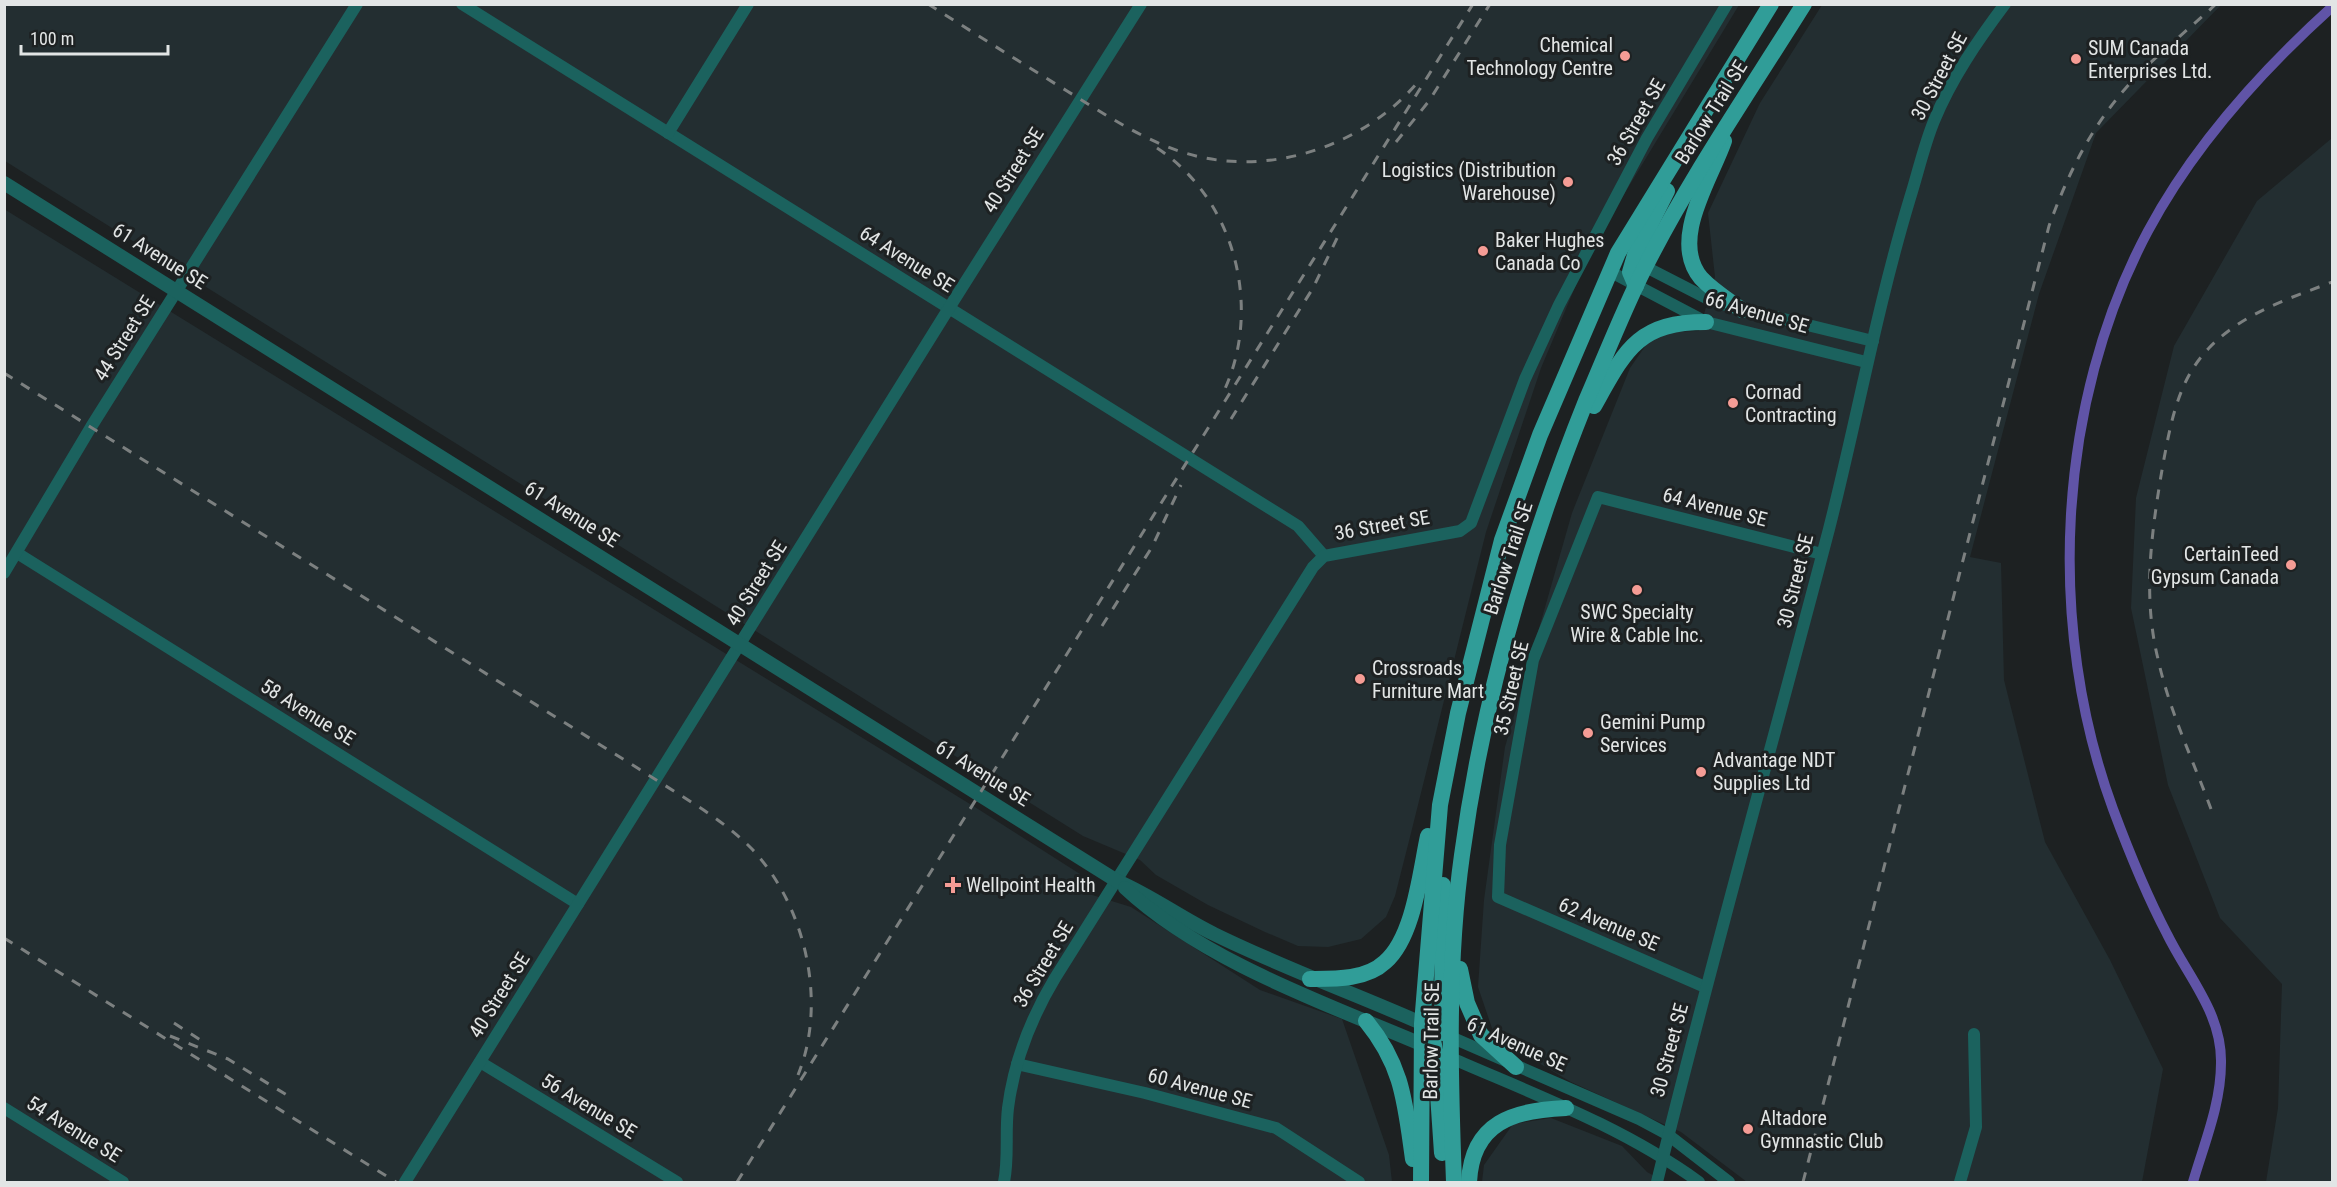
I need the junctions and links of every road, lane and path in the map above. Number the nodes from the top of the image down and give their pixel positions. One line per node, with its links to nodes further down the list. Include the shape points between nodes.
1 (357, 4): 15 (street, 44 Street SE)
2 (462, 4): 10 (street, 64 Avenue SE)
3 (748, 4): 10 (street)
4 (1141, 4): 16 (street, 40 Street SE)
5 (1727, 4): 25 (street, 36 Street SE, via 1647,138 1559,305 1525,380 1471,523 1460,531)
6 (1771, 4): 12 (main road, Barlow Trail SE, via 1690,135)
7 (1804, 4): 9 (main road, Barlow Trail SE)
8 (2005, 4): 19 (street, 30 Street SE, via 1972,50 1934,121)
9 (1734, 112): 12 (main road, Barlow Trail SE); 17 (main road, via 1698,199 1690,244 1700,276)
10 (668, 133): 16 (street, 64 Avenue SE)
11 (4, 183): 15 (street, 61 Avenue SE)
12 (1632, 260): 13 (main road, Barlow Trail SE); 14 (main road, Barlow Trail SE); 17 (street, 66 Avenue SE, via 1714,302)
13 (1610, 271): 14 (street, 66 Avenue SE); 28 (main road, Barlow Trail SE, via 1540,435 1502,540 1458,713)
14 (1636, 286): 18 (street, 66 Avenue SE); 21 (main road, Barlow Trail SE)
15 (177, 290): 23 (street, 44 Street SE); 27 (street, 61 Avenue SE)
16 (949, 308): 25 (street, 64 Avenue SE, via 1298,526); 27 (street, 40 Street SE)
17 (1742, 310): 19 (street, 66 Avenue SE)
18 (1706, 321): 20 (street, 66 Avenue SE); 21 (main road, via 1670,323 1646,334 1632,346 1615,368)
19 (1873, 341): 20 (street, 30 Street SE)
20 (1866, 362): 24 (street, 30 Street SE)
21 (1563, 459): 33 (main road, Barlow Trail SE, via 1513,605 1491,694 1461,857)
22 (1598, 497): 24 (street, 64 Avenue SE); 31 (street, 35 Street SE, via 1533,660 1500,845)
23 (17, 553): 26 (street, 44 Street SE); 32 (street, 58 Avenue SE)
24 (1822, 554): 35 (street, 30 Street SE)
25 (1324, 556): 30 (street, 36 Street SE, via 1313,567)
26 (4, 573)
27 (741, 643): 30 (street, 61 Avenue SE); 32 (street, 40 Street SE)
28 (1440, 805): 29 (main road, Barlow Trail SE); 34 (main road, via 1431,822 1403,939 1385,963 1368,972 1344,979)
29 (1436, 847): 37 (main road, Barlow Trail SE); 39 (main road, via 1443,870)
30 (1117, 881): 34 (street, 61 Avenue SE, via 1150,895 1211,933); 36 (street, 61 Avenue SE, via 1144,906 1225,957); 43 (street, 36 Street SE, via 1033,1016)
31 (1498, 897): 35 (street, 62 Avenue SE)
32 (578, 904): 42 (street, 40 Street SE)
33 (1454, 940): 39 (main road, Barlow Trail SE); 44 (main road, via 1467,1003 1481,1035)
34 (1310, 979): 37 (street, 61 Avenue SE)
35 (1705, 987): 47 (street, 30 Street SE)
36 (1366, 1021): 40 (street, 61 Avenue SE); 54 (main road, via 1394,1061)
37 (1422, 1024): 39 (street, 61 Avenue SE); 40 (main road, Barlow Trail SE)
38 (1974, 1034): 61 (street, via 1976,1127)
39 (1447, 1035): 41 (main road, Barlow Trail SE); 44 (street, 61 Avenue SE)
40 (1428, 1047): 41 (street, 61 Avenue SE); 54 (main road, Barlow Trail SE); 55 (main road)
41 (1451, 1058): 46 (street, 61 Avenue SE); 56 (main road, Barlow Trail SE)
42 (480, 1062): 50 (street, 40 Street SE); 51 (street, 56 Avenue SE)
43 (1017, 1064): 52 (street, 36 Street SE, via 1008,1108); 53 (street, 60 Avenue SE, via 1276,1128)
44 (1516, 1067): 47 (street, 61 Avenue SE)
45 (4, 1108): 49 (street, 54 Avenue SE)
46 (1566, 1108): 48 (street, 61 Avenue SE); 57 (main road, via 1536,1109 1501,1121 1485,1134 1474,1154)
47 (1667, 1134): 48 (street, 30 Street SE); 60 (street, 61 Avenue SE)
48 (1663, 1157): 58 (street, 30 Street SE); 59 (street, 61 Avenue SE)
49 (123, 1182)
50 (405, 1182)
51 (677, 1182)
52 (1004, 1182)
53 (1359, 1182)
54 (1419, 1182)
55 (1444, 1182)
56 (1454, 1182)
57 (1469, 1182)
58 (1657, 1182)
59 (1699, 1182)
60 (1729, 1182)
61 (1959, 1182)

